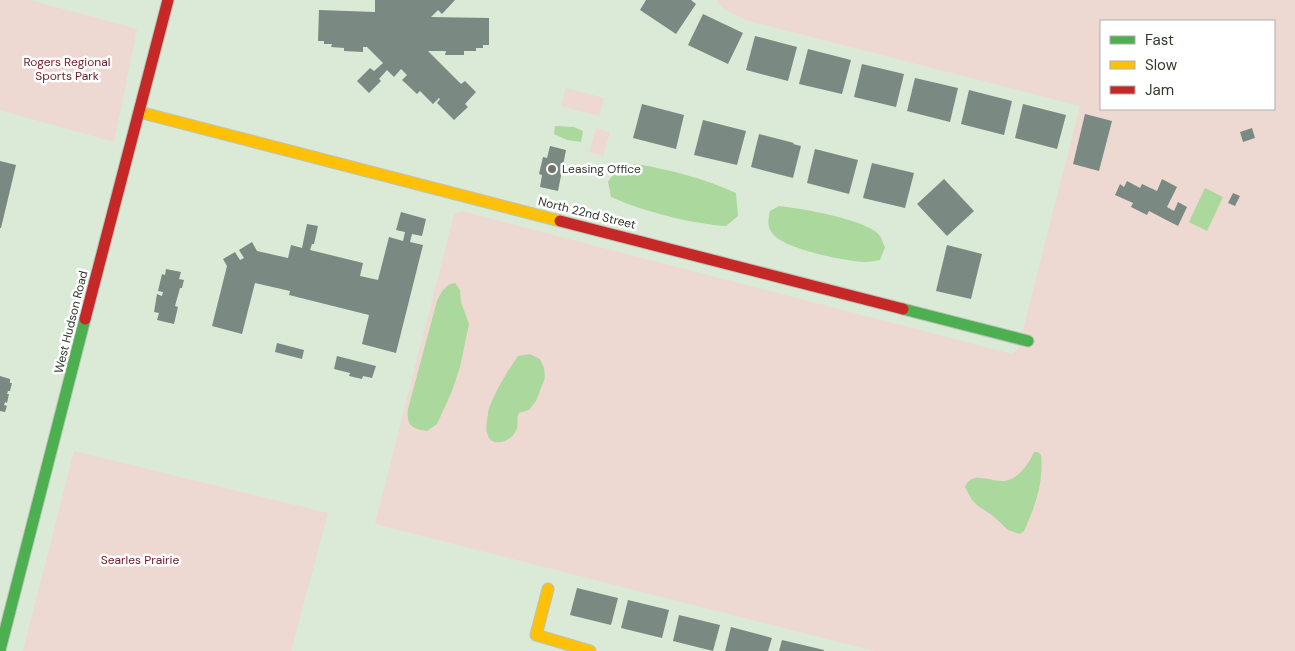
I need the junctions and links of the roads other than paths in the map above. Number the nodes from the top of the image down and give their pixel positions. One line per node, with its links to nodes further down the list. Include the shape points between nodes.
1 (168, 0): 2 (main road, West Hudson Road)
2 (139, 112): 3 (main road, North 22nd Street); 5 (main road, West Hudson Road)
3 (1028, 342)
4 (548, 589): 6 (main road, via 536,635)
5 (0, 650)
6 (590, 651)

